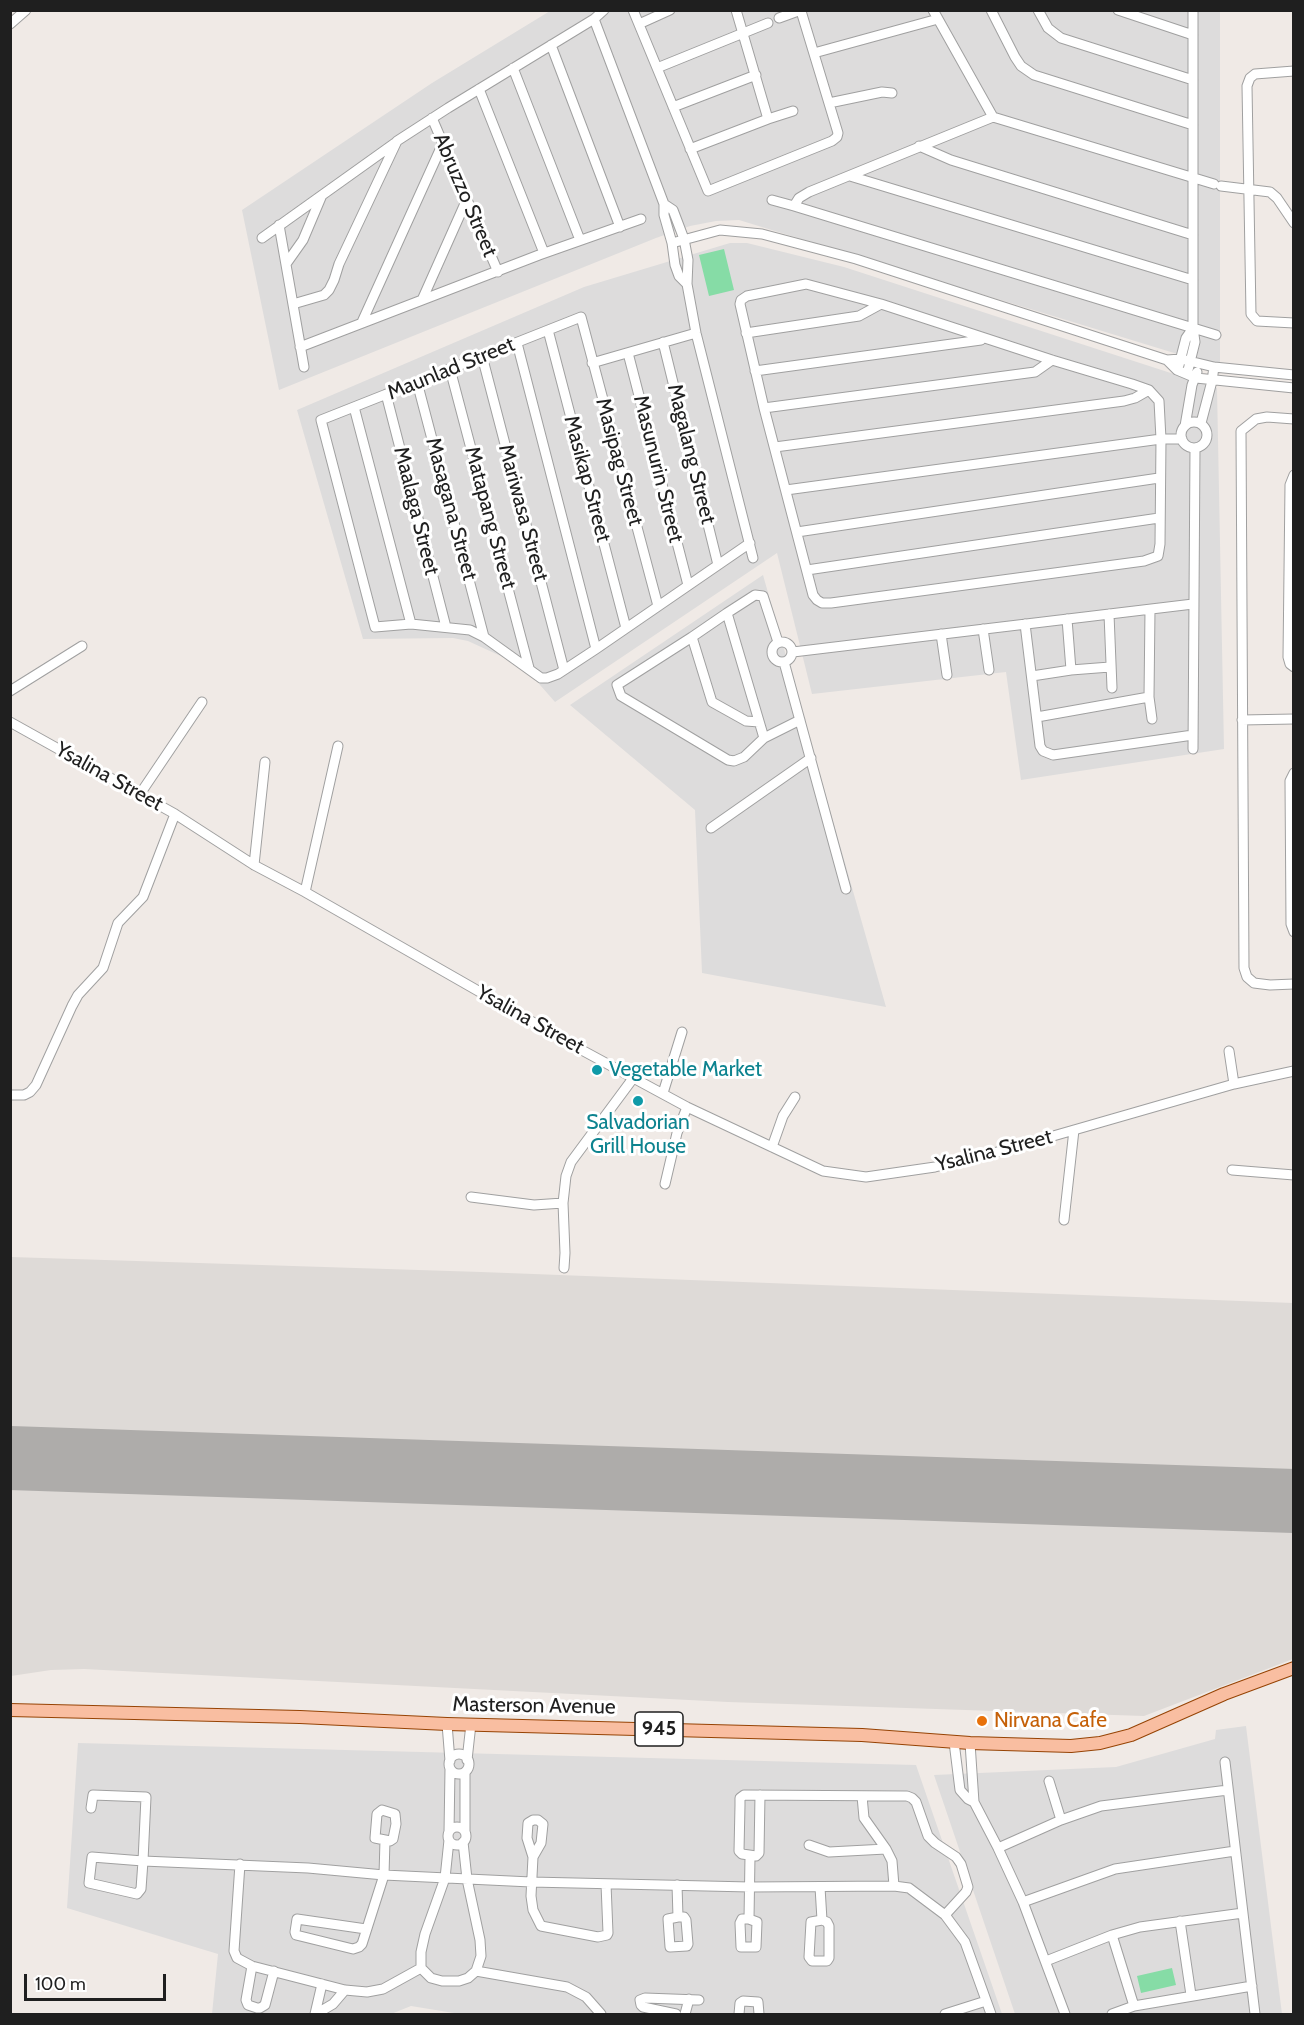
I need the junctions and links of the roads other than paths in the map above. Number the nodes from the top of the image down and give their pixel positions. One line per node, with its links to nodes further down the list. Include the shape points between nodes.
1 (26, 10): 15 (street)
2 (604, 10): 13 (street)
3 (633, 10): 16 (street)
4 (670, 10): 16 (street)
5 (736, 10): 17 (street)
6 (991, 10): 34 (street, via 1015,57 1034,75)
7 (1038, 10): 25 (street, via 1048,28 1060,38)
8 (1118, 10): 18 (street)
9 (1193, 10): 18 (street)
10 (801, 11): 12 (street); 20 (street)
11 (935, 15): 20 (street); 31 (street)
12 (779, 18)
13 (594, 19): 19 (street); 45 (street)
14 (768, 23): 17 (street)
15 (10, 24)
16 (639, 24): 22 (street)
17 (743, 33): 22 (street); 24 (street)
18 (1193, 35): 25 (street)
19 (551, 45): 21 (street); 50 (street)
20 (814, 53): 28 (street)
21 (513, 68): 26 (street); 54 (street)
22 (657, 68): 29 (street)
23 (1293, 71): 41 (street, via 1255,74 1250,78)
24 (756, 75): 29 (street); 33 (street)
25 (1193, 80): 34 (street)
26 (479, 89): 32 (street); 56 (street)
27 (892, 93): 28 (street)
28 (829, 104): 38 (street, via 838,133 835,139 708,191)
29 (673, 107): 38 (street)
30 (794, 111): 33 (street)
31 (993, 117): 37 (street); 40 (street)
32 (432, 118): 35 (street); 36 (street, Abruzzo Street)
33 (768, 118): 38 (street)
34 (1193, 124): 40 (street)
35 (397, 141): 42 (street); 62 (street, via 329,290)
36 (444, 143): 43 (street, Abruzzo Street); 65 (street)
37 (919, 146): 39 (street); 51 (street, via 951,160)
38 (690, 149)
39 (850, 176): 46 (street, via 809,192); 59 (street)
40 (1193, 178): 41 (street); 51 (street)
41 (1248, 191): 48 (street, via 1270,192); 66 (street, via 1251,314 1257,321)
42 (322, 195): 49 (street); 57 (street, via 303,240)
43 (467, 199): 58 (street, Abruzzo Street); 61 (street)
44 (772, 200): 46 (street)
45 (664, 204): 53 (street, via 673,210); 55 (street, via 663,215)
46 (794, 206): 67 (street)
47 (641, 219): 50 (street)
48 (1293, 222)
49 (279, 225): 52 (street); 57 (street)
50 (620, 226): 54 (street)
51 (1193, 236): 59 (street)
52 (262, 238)
53 (684, 239): 55 (street); 60 (street); 80 (street, via 720,230 762,234 856,259)
54 (580, 240): 56 (street)
55 (672, 243): 60 (street, via 679,276)
56 (544, 253): 58 (street)
57 (286, 264): 62 (street)
58 (498, 272): 61 (street)
59 (1193, 280): 67 (street)
60 (687, 284): 69 (street)
61 (422, 300): 65 (street)
62 (293, 304): 75 (street)
63 (881, 304): 70 (street, via 859,316); 70 (street, via 809,284 765,292 741,300); 72 (street)
64 (581, 318): 68 (street, Maunlad Street); 81 (street, Masipag Street)
65 (362, 322): 75 (street)
66 (1293, 323)
67 (1193, 328): 71 (street); 78 (street); 82 (street)
68 (548, 330): 74 (street, Maunlad Street); 123 (street, Masikap Street)
69 (696, 333): 73 (street); 109 (street)
70 (746, 333): 86 (street)
71 (1216, 335)
72 (986, 339): 79 (street); 86 (street)
73 (663, 342): 76 (street); 111 (street, Magalang Street)
74 (517, 343): 77 (street, Maunlad Street); 130 (street, Mariwasa Street)
75 (300, 347): 83 (street)
76 (628, 352): 81 (street); 113 (street, Masunurin Street)
77 (483, 356): 85 (street, Maunlad Street); 136 (street, Mariwasa Street)
78 (1181, 359): 80 (street); 82 (street); 87 (street)
79 (1052, 360): 93 (street); 96 (street, via 1035,372)
80 (1167, 360): 87 (street)
81 (592, 363): 115 (street, Masipag Street)
82 (1195, 363): 84 (street); 89 (street)
83 (304, 368)
84 (1214, 368): 88 (street); 90 (street)
85 (450, 369): 91 (street, Maunlad Street); 135 (street, Matapang Street)
86 (755, 370): 96 (street)
87 (1177, 370): 89 (street)
88 (1293, 375)
89 (1191, 376): 90 (street); 99 (street)
90 (1212, 381): 92 (street); 98 (street)
91 (417, 382): 94 (street, Maunlad Street); 126 (street, Masagana Street)
92 (1293, 388)
93 (1149, 390): 100 (street, via 1159,400); 102 (street, via 1124,401)
94 (386, 394): 95 (street, Maunlad Street); 122 (street, Maalaga Street)
95 (354, 407): 120 (street); 120 (street, Maunlad Street, via 321,420 375,627)
96 (764, 408): 102 (street)
97 (1293, 419): 149 (street, via 1256,419 1241,431)
98 (1201, 423): 99 (street); 103 (street, via 1207,438)
99 (1185, 426): 101 (street)
100 (1161, 439): 101 (street); 105 (street); 106 (street)
101 (1182, 439): 103 (street)
102 (775, 447): 106 (street)
103 (1195, 448): 114 (street)
104 (1293, 475): 134 (street, via 1288,657)
105 (1159, 478): 107 (street); 108 (street)
106 (786, 490): 108 (street)
107 (1159, 518): 112 (street); 112 (street, via 1158,556 1144,561 822,603 813,595)
108 (797, 532): 112 (street)
109 (750, 543): 110 (street); 111 (street)
110 (753, 558)
111 (718, 565): 113 (street)
112 (807, 570)
113 (688, 585): 115 (street)
114 (1193, 604): 116 (street); 152 (street)
115 (658, 606): 123 (street)
116 (1150, 609): 118 (street); 143 (street)
117 (727, 613): 127 (street); 128 (street, via 755,595 763,596); 151 (street)
118 (1109, 614): 119 (street); 133 (street)
119 (1067, 619): 121 (street); 138 (street)
120 (411, 624): 122 (street)
121 (1025, 624): 124 (street); 140 (street)
122 (446, 627): 126 (street, via 470,630)
123 (626, 628): 130 (street)
124 (982, 629): 125 (street); 137 (street)
125 (941, 634): 131 (street); 139 (street)
126 (484, 637): 135 (street)
127 (692, 637): 151 (street, via 712,702 746,721); 153 (street, via 617,685 621,696 728,760 744,757)
128 (778, 642): 131 (street, via 788,643); 132 (street, via 772,655)
129 (81, 646): 142 (street)
130 (596, 649): 136 (street)
131 (793, 652): 132 (street)
132 (784, 662): 148 (street)
133 (1110, 667): 138 (street); 141 (street)
134 (1293, 667)
135 (529, 668): 136 (street, via 546,678)
136 (564, 670)
137 (989, 670)
138 (1071, 670): 140 (street)
139 (947, 675)
140 (1032, 676): 145 (street)
141 (1112, 688)
142 (10, 691)
143 (1149, 697): 145 (street); 146 (street)
144 (202, 702): 159 (street)
145 (1037, 717): 152 (street, via 1040,746 1053,755)
146 (1152, 719)
147 (1293, 719): 149 (street)
148 (800, 720): 153 (street); 156 (street)
149 (1242, 720): 166 (street, via 1244,968 1254,983)
150 (10, 722): 159 (street, Ysalina Street)
151 (759, 723): 153 (street)
152 (1193, 735): 155 (street)
153 (764, 738)
154 (338, 746): 164 (street)
155 (1193, 749)
156 (811, 758): 161 (street); 163 (street)
157 (265, 762): 162 (street)
158 (1293, 773): 165 (street)
159 (140, 794): 160 (street, Ysalina Street)
160 (175, 814): 162 (street, Ysalina Street); 173 (street, via 143,897 118,923 103,968 78,995 36,1085 24,1095)
161 (711, 828)
162 (254, 865): 164 (street, Ysalina Street)
163 (846, 889)
164 (305, 892): 170 (street, Ysalina Street)
165 (1293, 932)
166 (1293, 984)
167 (682, 1032): 172 (street)
168 (1229, 1051): 171 (street)
169 (1293, 1071): 171 (street, Ysalina Street)
170 (634, 1077): 172 (street, Ysalina Street); 183 (street, via 571,1162)
171 (1234, 1084): 177 (street, Ysalina Street)
172 (663, 1093): 176 (street, Ysalina Street)
173 (11, 1095): 175 (street)
174 (795, 1097): 178 (street)
175 (10, 1107)
176 (687, 1107): 178 (street, Ysalina Street); 181 (street, via 676,1133)
177 (1074, 1131): 178 (street, Ysalina Street, via 935,1167 866,1177 823,1171); 184 (street)
178 (772, 1147)
179 (1233, 1170): 180 (street)
180 (1293, 1175)
181 (665, 1184)
182 (471, 1197): 183 (street, via 534,1205)
183 (563, 1203): 185 (street)
184 (1064, 1220)
185 (564, 1268)
186 (1293, 1668): 191 (main road, Masterson Avenue / 945, via 1131,1735 1100,1743)
187 (10, 1710): 188 (main road, Masterson Avenue / 945)
188 (447, 1724): 189 (main road, Masterson Avenue / 945); 194 (street)
189 (471, 1725): 190 (main road, Masterson Avenue / 945, via 862,1735); 192 (street)
190 (954, 1742): 191 (main road, Masterson Avenue / 945); 197 (street)
191 (970, 1743): 196 (street)
192 (467, 1760): 194 (street, via 456,1755); 195 (street)
193 (1225, 1762): 199 (street)
194 (450, 1765): 195 (street, via 457,1774); 206 (street)
195 (465, 1772): 205 (street)
196 (972, 1772): 197 (street); 202 (street)
197 (957, 1773): 202 (street, via 960,1790)
198 (1049, 1781): 204 (street)
199 (1228, 1790): 204 (street, via 1113,1803); 212 (street)
200 (760, 1795): 201 (street); 213 (street, via 759,1853); 213 (street, via 740,1798 739,1851)
201 (862, 1796): 211 (street, via 864,1818); 228 (street, via 912,1798 928,1836 961,1864 968,1889)
202 (974, 1802): 210 (street)
203 (91, 1808): 215 (street, via 93,1795 146,1797)
204 (1061, 1821): 210 (street)
205 (465, 1832): 206 (street, via 455,1827); 208 (street)
206 (449, 1836): 208 (street, via 456,1845); 218 (street)
207 (385, 1840): 217 (street)
208 (463, 1842): 219 (street)
209 (809, 1845): 211 (street, via 829,1852)
210 (998, 1848): 226 (street)
211 (886, 1849): 223 (street, via 892,1861)
212 (1235, 1851): 226 (street, via 1115,1869); 227 (street)
213 (750, 1856): 224 (street)
214 (533, 1857): 220 (street)
215 (143, 1862): 215 (street, via 141,1889 137,1894 88,1882 92,1857); 216 (street)
216 (240, 1864): 217 (street); 236 (street, via 234,1951 237,1958)
217 (384, 1875): 218 (street); 233 (street)
218 (445, 1878): 219 (street); 237 (street, via 425,1934)
219 (467, 1879): 220 (street); 239 (street, via 480,1940)
220 (531, 1882): 221 (street); 221 (street, via 533,1910 541,1926 598,1937 608,1933)
221 (606, 1884): 222 (street)
222 (677, 1885): 224 (street); 229 (street)
223 (894, 1886): 225 (street); 228 (street, via 917,1892)
224 (750, 1887): 225 (street); 230 (street)
225 (820, 1887): 231 (street)
226 (1023, 1902): 235 (street)
227 (1243, 1913): 232 (street); 241 (street)
228 (945, 1915): 244 (street, via 965,1942)
229 (678, 1917)
230 (749, 1919)
231 (822, 1920): 231 (street, via 829,1926 829,1958 812,1961 808,1957 811,1922)
232 (1180, 1921): 234 (street); 243 (street)
233 (366, 1929): 233 (street, via 297,1919 295,1932 353,1949 362,1944)
234 (1112, 1935): 235 (street); 245 (street)
235 (1046, 1961): 255 (street)
236 (252, 1966): 238 (street); 238 (street, via 246,2000 257,2008 265,2005)
237 (422, 1968): 239 (street, via 431,1978 442,1981 459,1981); 242 (street, via 383,1989)
238 (273, 1971): 240 (street)
239 (477, 1971): 248 (street, via 567,1987 586,1997)
240 (322, 1984): 242 (street); 247 (street)
241 (1252, 1986): 243 (street); 257 (street)
242 (345, 1990): 247 (street, via 333,2004)
243 (1191, 1995): 245 (street)
244 (986, 2001): 246 (street); 254 (street)
245 (1134, 2006): 256 (street)
246 (956, 2012): 253 (street)
247 (316, 2014)
248 (601, 2014)
249 (676, 2014): 250 (street, via 643,2007 640,2000 694,1999)
250 (685, 2014)
251 (739, 2014): 252 (street, via 740,2003 750,2001 759,2002)
252 (759, 2014)
253 (945, 2014)
254 (991, 2014)
255 (1065, 2014)
256 (1112, 2014)
257 (1255, 2014)

